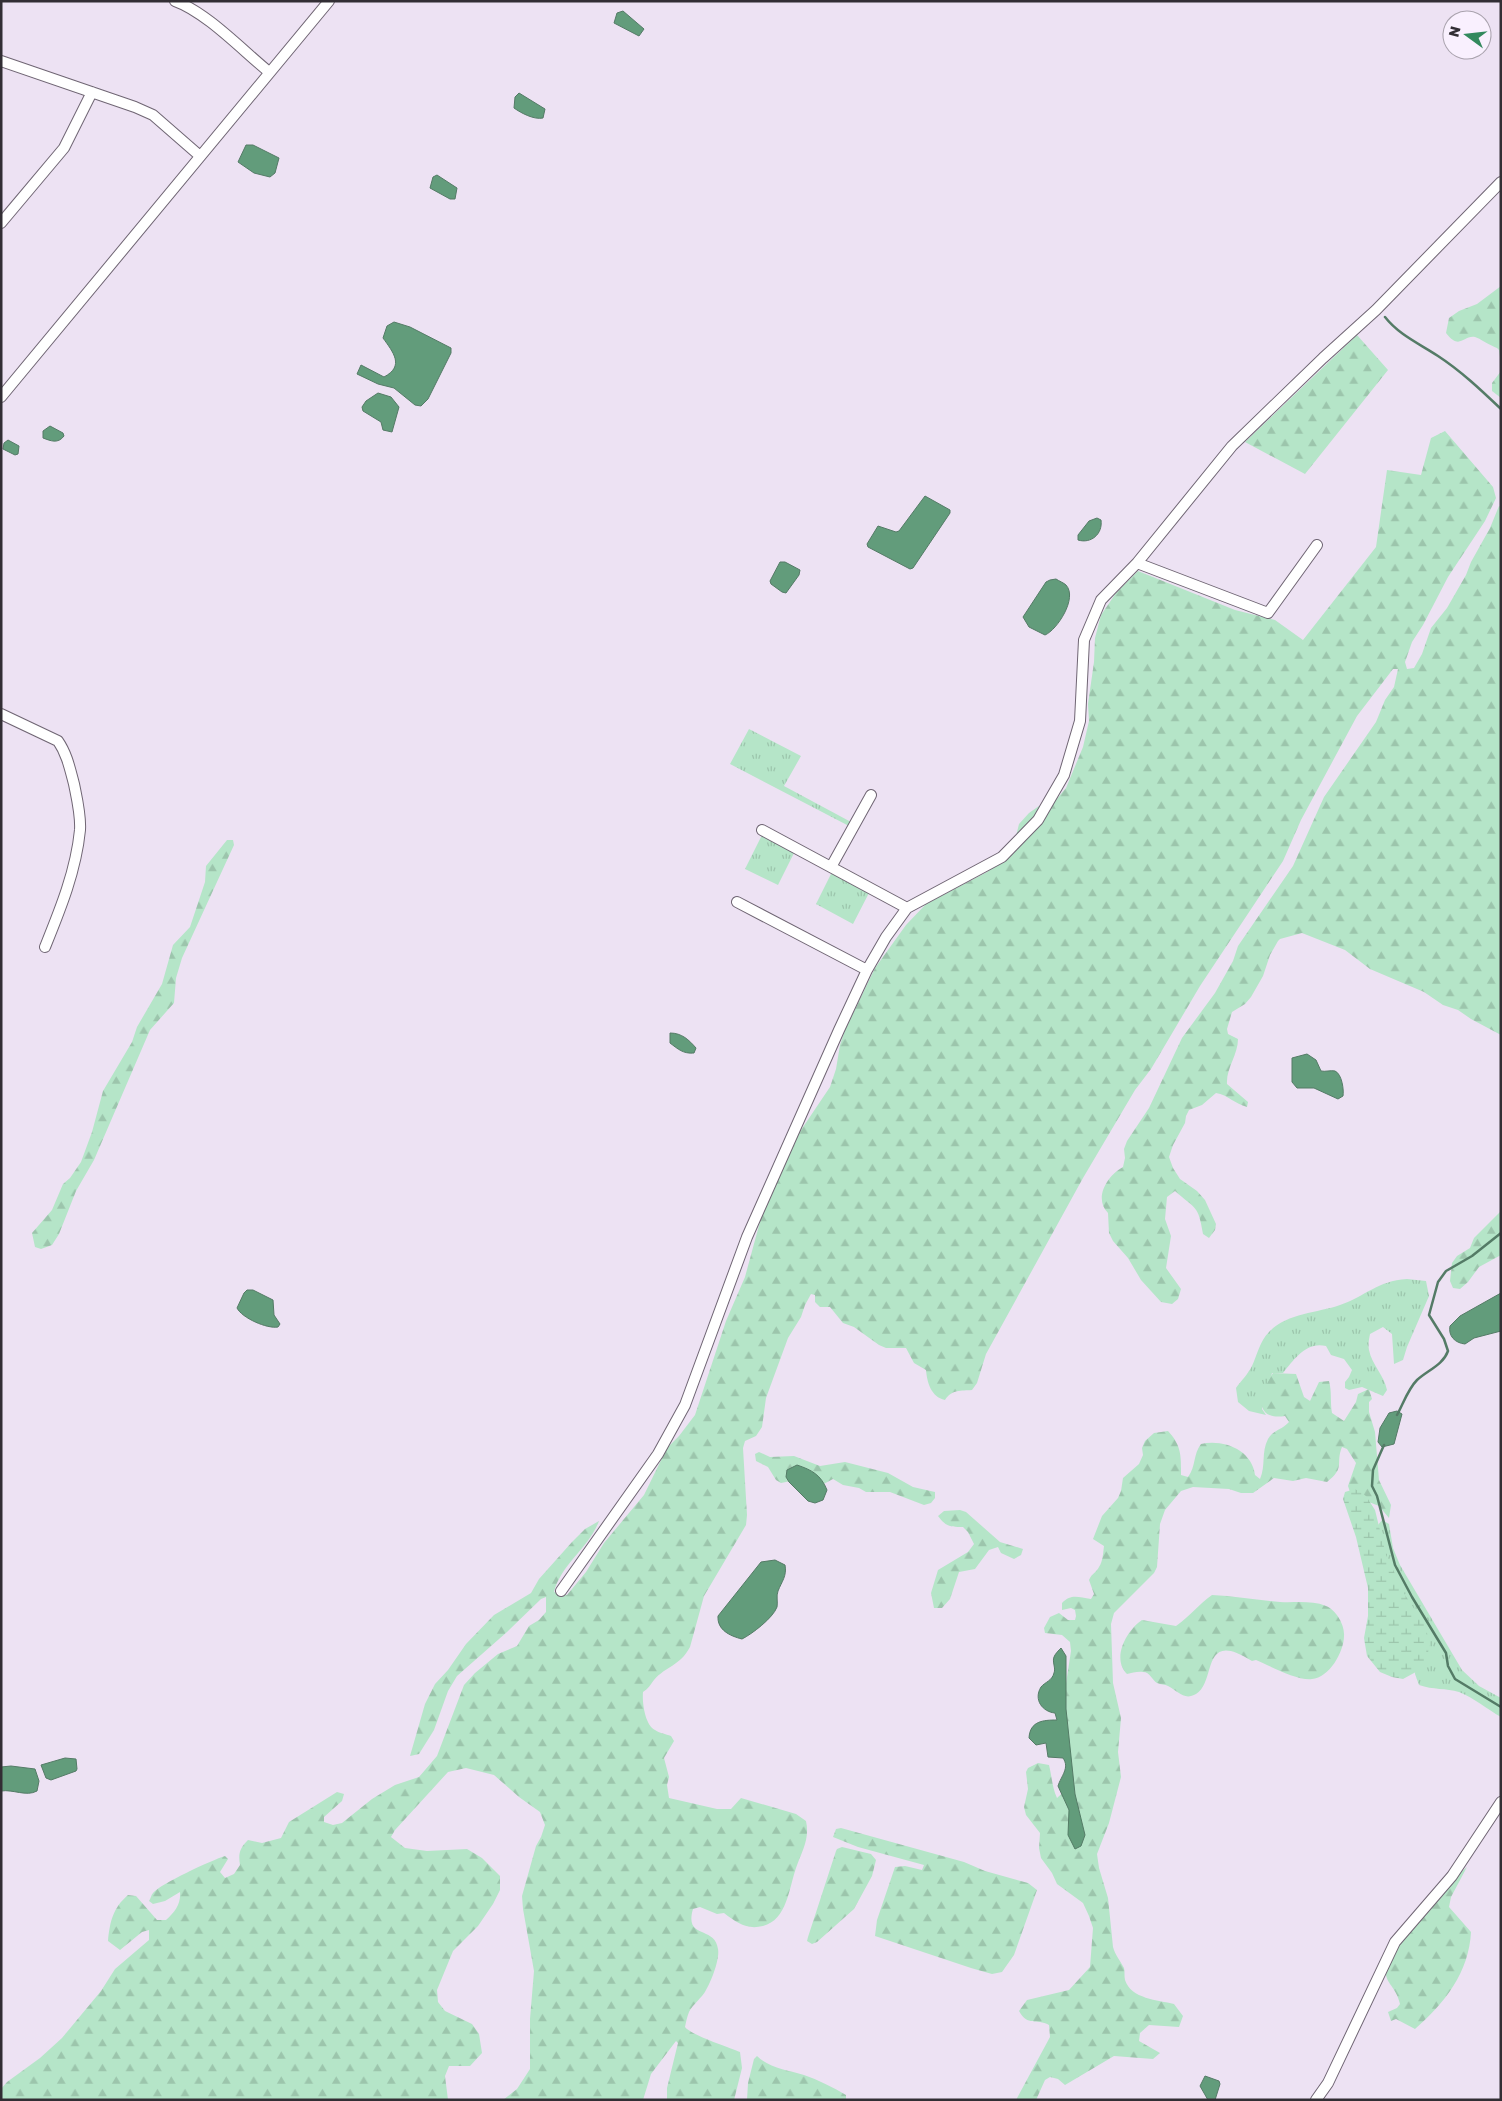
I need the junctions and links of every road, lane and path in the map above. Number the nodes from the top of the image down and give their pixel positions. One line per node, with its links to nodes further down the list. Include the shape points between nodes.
1 (174, 1): 4 (street, via 201,16)
2 (329, 1): 4 (street)
3 (1, 60): 5 (street)
4 (269, 72): 6 (street)
5 (92, 92): 6 (street, via 153,115); 8 (street, via 64,148)
6 (200, 156): 9 (street)
7 (1501, 182): 11 (street, via 1376,310 1232,446)
8 (1, 223)
9 (3, 393)
10 (1317, 545): 11 (street, via 1268,613)
11 (1136, 563): 17 (street, via 1101,600 1084,640 1080,721 1064,775 1038,820 1002,857)
12 (1, 714): 18 (street, via 58,741 64,750 77,800 80,829 72,871)
13 (871, 794): 15 (street)
14 (762, 830): 15 (street)
15 (831, 867): 17 (street)
16 (737, 902): 19 (street)
17 (907, 908): 19 (street)
18 (45, 947)
19 (867, 970): 20 (street, via 747,1237 685,1405 658,1454)
20 (561, 1590)
21 (1501, 1802): 22 (street, via 1452,1876 1395,1942 1328,2083)
22 (1316, 2100)

